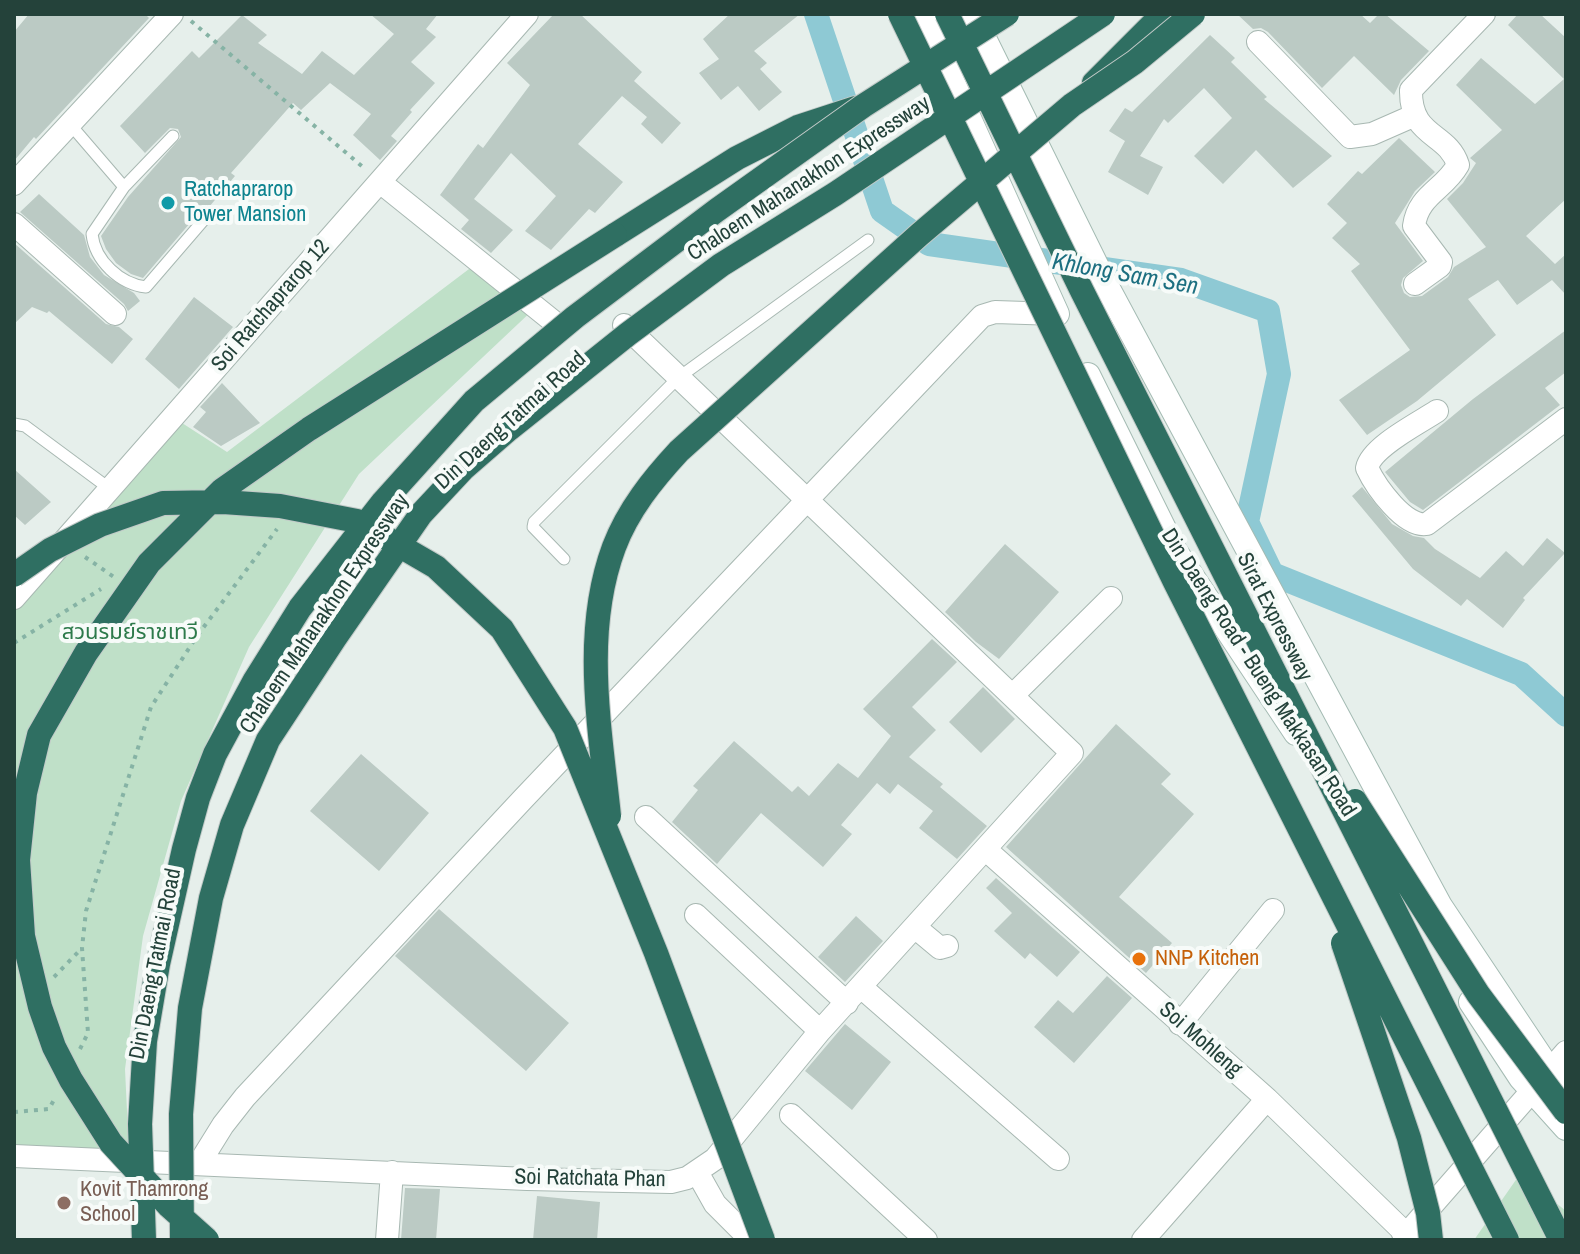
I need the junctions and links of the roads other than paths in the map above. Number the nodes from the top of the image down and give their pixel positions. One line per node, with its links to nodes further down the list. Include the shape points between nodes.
1 (172, 14): 20 (street)
2 (900, 14): 48 (highway, bridge)
3 (922, 14): 14 (street, Din Daeng Road - Bueng Makkasan Road)
4 (947, 14): 43 (highway, Sirat Expressway, bridge)
5 (1007, 14): 18 (highway, Chaloem Mahanakhon Expressway, bridge)
6 (1020, 14): 12 (street, Din Daeng Tatmai Road)
7 (1104, 14): 15 (street, Din Daeng Tatmai Road); 73 (highway, Chaloem Mahanakhon Expressway, bridge, via 721,265 509,429 421,514 268,740 232,825 211,898 190,1008 181,1114)
8 (1163, 14): 17 (highway, bridge)
9 (1193, 14): 17 (highway, bridge)
10 (1484, 14): 19 (street, via 1411,90)
11 (523, 15): 22 (street, Soi Ratchaprarop 12)
12 (978, 25): 14 (street, Din Daeng Tatmai Road); 15 (street, Din Daeng Road - Bueng Makkasan Road)
13 (1258, 42): 19 (street, via 1350,137 1372,134)
14 (944, 61): 16 (street, Din Daeng Road - Bueng Makkasan Road); 18 (street, Din Daeng Tatmai Road)
15 (1004, 78): 16 (street, Din Daeng Tatmai Road); 57 (street, Din Daeng Road - Bueng Makkasan Road, via 1105,283 1440,906)
16 (964, 105): 30 (street, Din Daeng Road - Bueng Makkasan Road); 32 (street, Din Daeng Tatmai Road, via 739,243)
17 (1072, 105): 46 (highway, bridge, via 679,451 629,515 603,583 594,657)
18 (861, 111): 31 (street, Din Daeng Tatmai Road, via 701,211); 72 (highway, Chaloem Mahanakhon Expressway, bridge, via 717,210 474,401 383,502 300,608 215,754 184,849 145,1041 140,1124); 74 (highway, bridge, via 798,127 737,158 309,429 222,490 149,563 86,653 39,735 25,793 18,860 29,968 54,1047 89,1110 133,1169)
19 (1413, 116): 28 (street, via 1455,154 1458,165 1417,208 1414,226 1441,262)
20 (69, 123): 23 (street); 24 (lane)
21 (173, 136): 24 (lane)
22 (380, 182): 31 (street); 37 (street, Soi Ratchaprarop 12)
23 (14, 184)
24 (124, 187): 25 (lane, via 92,234 98,254 122,281 133,285 146,287)
25 (208, 215)
26 (14, 224): 29 (street)
27 (868, 240): 33 (lane)
28 (1415, 284)
29 (115, 314)
30 (1057, 314): 38 (street, via 982,316); 58 (street, Din Daeng Road - Bueng Makkasan Road, via 1175,551)
31 (554, 322): 65 (street, Din Daeng Tatmai Road, via 467,395 373,501 291,609 202,769 149,976 137,1069)
32 (624, 325): 33 (street); 66 (street, Din Daeng Tatmai Road, via 450,470 404,522 328,633 265,760 232,857 199,1012 190,1105)
33 (678, 378): 38 (street); 39 (lane, via 534,522)
34 (1437, 411): 35 (street, via 1377,451 1367,468 1407,520 1418,526)
35 (1566, 419)
36 (14, 424): 37 (lane, via 25,426)
37 (110, 489): 41 (street, Soi Ratchaprarop 12)
38 (809, 501): 44 (street); 66 (street, via 245,1097)
39 (564, 559)
40 (14, 575): 46 (highway, bridge, via 100,525 163,503 280,506 357,521 436,567 502,629 565,728)
41 (14, 598)
42 (1111, 598): 44 (street)
43 (1265, 656): 60 (highway, bridge, via 1470,982); 80 (highway, Sirat Expressway, bridge)
44 (1013, 695): 47 (street, Soi Ratchata Phan, via 1072,753)
45 (646, 817): 53 (street)
46 (612, 842): 70 (highway, bridge)
47 (985, 849): 51 (street, Soi Ratchata Phan); 54 (street, Soi Mohleng)
48 (1315, 862): 78 (highway, bridge, via 1409,1138); 79 (highway, bridge)
49 (1273, 910): 54 (street)
50 (696, 915): 55 (street)
51 (916, 928): 52 (street, via 940,948); 53 (street, Soi Ratchata Phan)
52 (947, 946)
53 (854, 995): 55 (street, Soi Ratchata Phan); 64 (street)
54 (1180, 1024): 59 (street, Soi Mohleng)
55 (820, 1031): 68 (street, Soi Ratchata Phan, via 715,1159)
56 (1566, 1052): 57 (street)
57 (1557, 1078): 58 (street)
58 (1535, 1094): 62 (street, Din Daeng Road - Bueng Makkasan Road); 69 (street, via 1414,1236)
59 (1267, 1099): 69 (street, Soi Mohleng); 77 (street)
60 (1566, 1112)
61 (791, 1115): 76 (street)
62 (1566, 1128)
63 (14, 1156): 65 (street, Soi Ratchata Phan)
64 (1058, 1159)
65 (134, 1160): 66 (street, Soi Ratchata Phan); 71 (street, Din Daeng Tatmai Road)
66 (194, 1162): 67 (street, Soi Ratchata Phan); 73 (street, Din Daeng Tatmai Road)
67 (392, 1172): 68 (street, Soi Ratchata Phan, via 671,1182); 75 (street)
68 (697, 1172): 70 (street, via 715,1204)
69 (1406, 1238)
70 (750, 1239)
71 (138, 1240)
72 (144, 1240)
73 (185, 1240)
74 (207, 1240)
75 (387, 1240)
76 (926, 1240)
77 (1143, 1240)
78 (1431, 1240)
79 (1507, 1240)
80 (1561, 1240)

